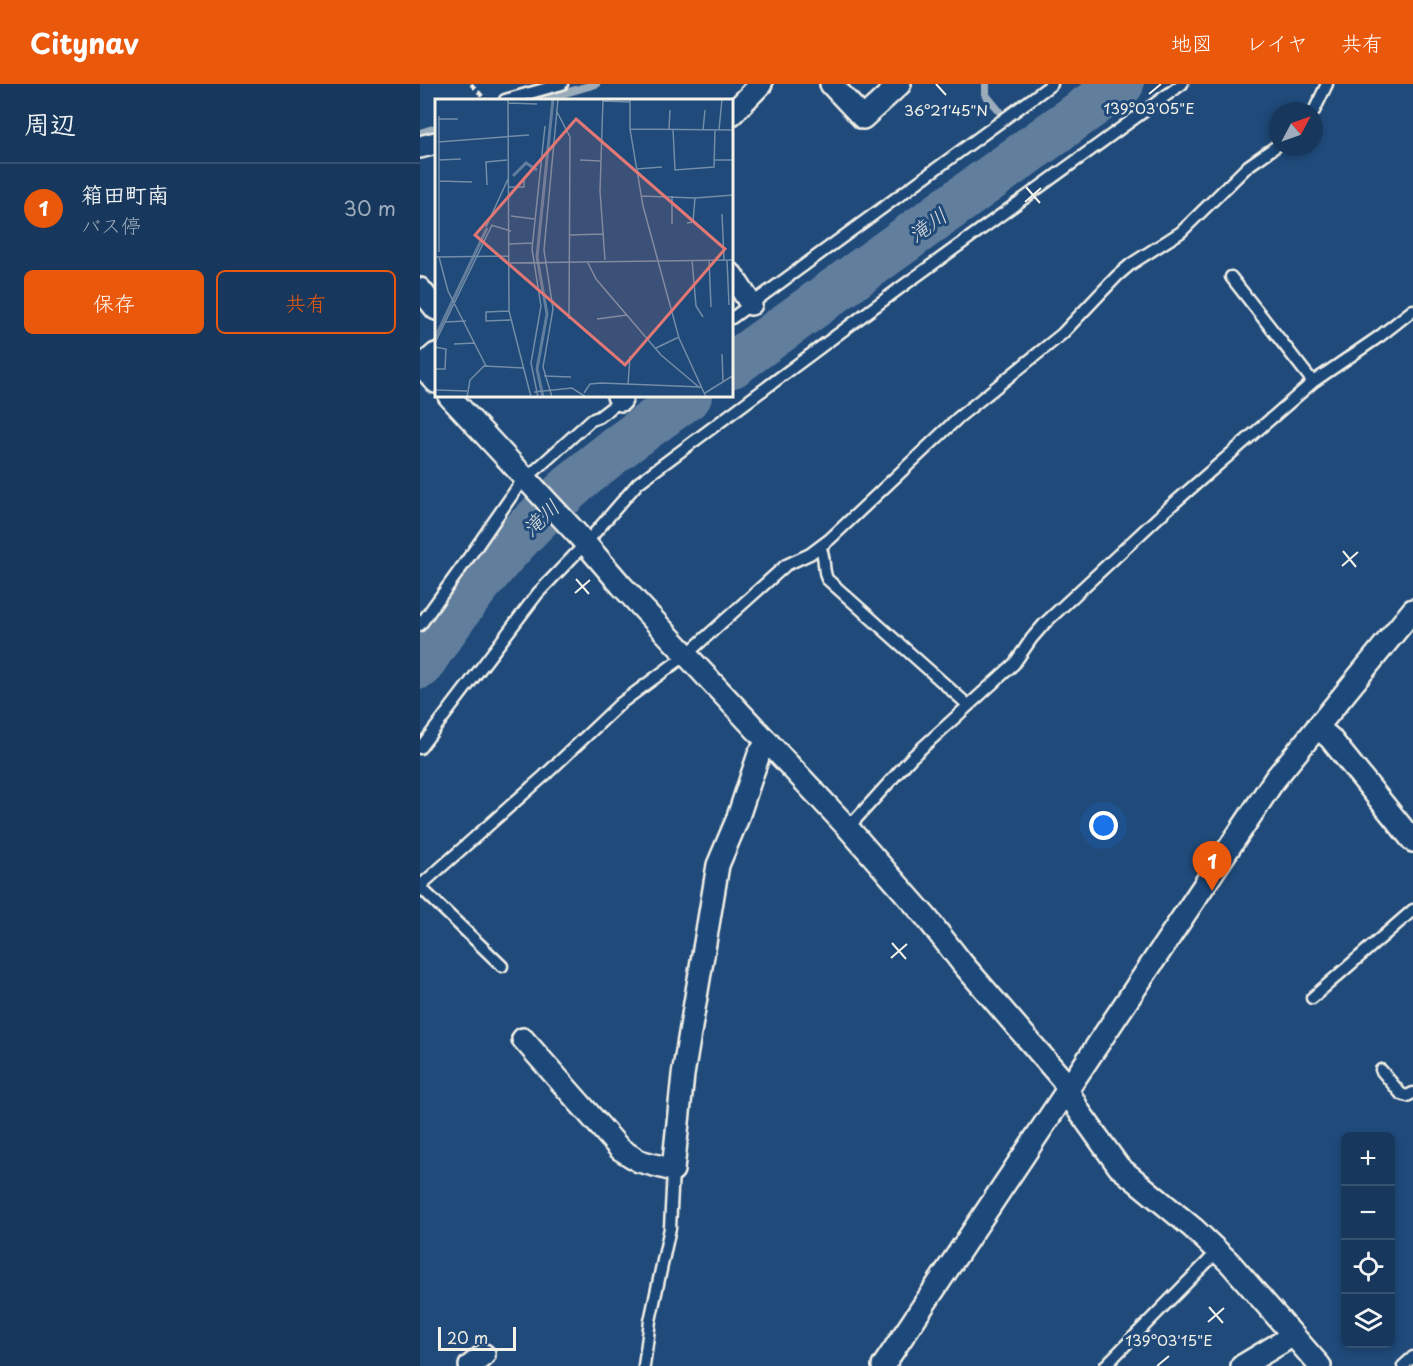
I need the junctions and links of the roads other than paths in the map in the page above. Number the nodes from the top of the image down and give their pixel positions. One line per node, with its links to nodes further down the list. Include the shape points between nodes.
1 (561, 84): 8 (lane)
2 (761, 84): 10 (street)
3 (831, 84): 4 (street, via 863,118)
4 (900, 84)
5 (1052, 84): 15 (lane)
6 (1182, 84): 25 (lane, via 660,466)
7 (1327, 84): 9 (lane)
8 (532, 98)
9 (1318, 102)
10 (734, 112)
11 (1269, 151): 26 (lane, via 1248,166 1181,232 1117,276 1062,334 959,417)
12 (1231, 277): 21 (lane)
13 (734, 278): 15 (street)
14 (420, 290): 16 (street)
15 (751, 304): 18 (lane)
16 (435, 308)
17 (1413, 310): 21 (lane)
18 (734, 317)
19 (426, 363): 20 (street)
20 (435, 380)
21 (1313, 382): 30 (lane, via 1165,511 1045,623 1014,664)
22 (451, 398): 24 (street)
23 (621, 398): 24 (lane, via 591,420)
24 (529, 482): 25 (street); 28 (lane, via 512,494)
25 (583, 540): 29 (street); 33 (lane)
26 (820, 547): 29 (lane, via 786,565); 30 (lane, via 827,579)
27 (1413, 610): 31 (street)
28 (420, 625)
29 (686, 655): 32 (street); 36 (lane, via 621,703)
30 (968, 705): 34 (lane, via 901,768)
31 (1317, 727): 35 (street); 42 (street, via 1275,779)
32 (768, 742): 34 (street); 44 (street, via 759,754 738,820 718,865 683,1075)
33 (420, 748)
34 (848, 828): 42 (street, via 1053,1067)
35 (1413, 842)
36 (420, 886): 38 (lane)
37 (1413, 910): 39 (lane)
38 (502, 966)
39 (1312, 998)
40 (523, 1039): 44 (street, via 620,1149 639,1161)
41 (1381, 1070): 43 (lane, via 1401,1095)
42 (1067, 1090): 45 (street, via 1119,1167); 49 (street)
43 (1413, 1093)
44 (673, 1170): 48 (lane, via 670,1228)
45 (1218, 1251): 46 (street); 50 (lane)
46 (1292, 1334): 51 (street); 52 (street)
47 (1413, 1357): 53 (lane)
48 (644, 1366)
49 (883, 1366)
50 (1105, 1366)
51 (1242, 1366)
52 (1320, 1366)
53 (1403, 1366)

